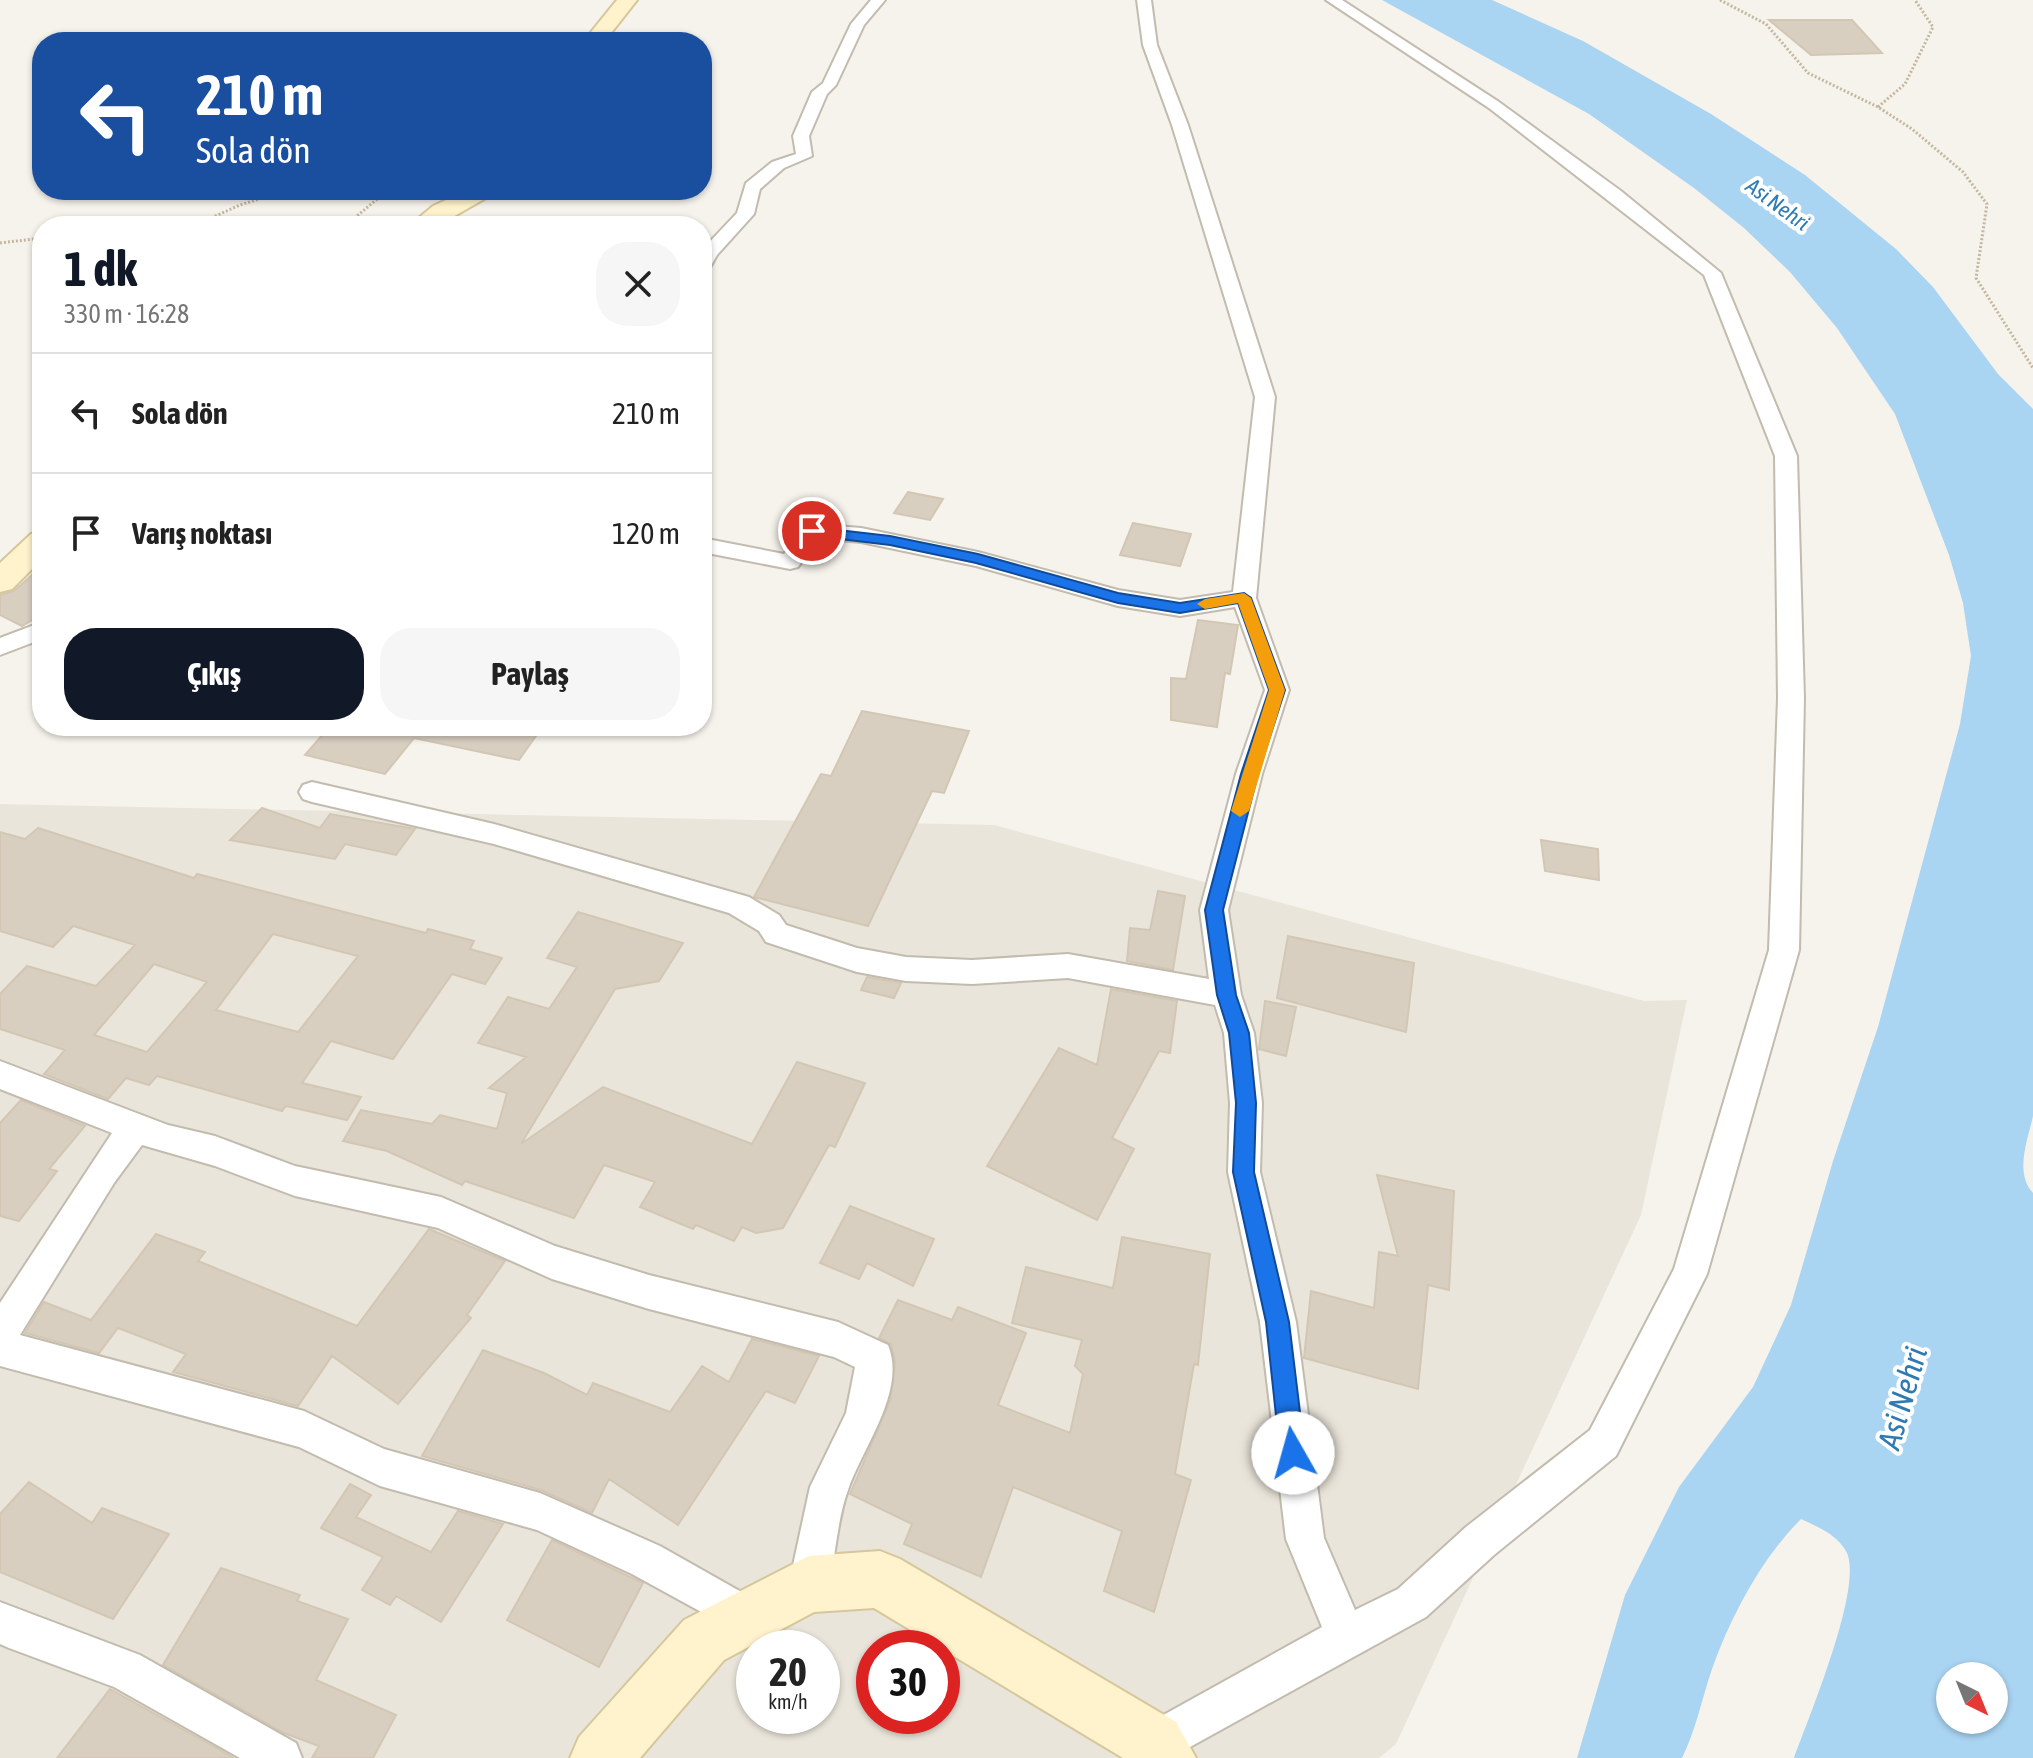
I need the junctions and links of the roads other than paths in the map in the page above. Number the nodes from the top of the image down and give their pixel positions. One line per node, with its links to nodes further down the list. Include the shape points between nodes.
1 (627, 0): 5 (street)
2 (878, 0): 8 (street, via 858,24 829,85 820,92 801,136 804,156 778,165 752,187 745,214)
3 (1144, 0): 12 (street, via 1150,45 1265,397)
4 (1333, 0): 24 (street, via 1494,105 1712,273 1786,456 1791,698 1784,950 1690,1274 1603,1443 1412,1603)
5 (601, 32)
6 (466, 200): 7 (street)
7 (435, 216)
8 (712, 250)
9 (712, 547): 12 (street, via 790,562 812,531 861,535 978,559 1133,601 1180,608)
10 (32, 551): 11 (street)
11 (0, 581)
12 (1244, 598): 16 (street, via 1277,690 1214,910)
13 (32, 634): 14 (street)
14 (0, 647)
15 (312, 792): 16 (street, via 494,834 739,905 769,923 776,934 857,960 972,972 1068,966)
16 (1226, 995): 24 (street, via 1239,1033 1246,1103 1244,1172 1278,1322 1305,1539)
17 (0, 1075): 18 (street)
18 (135, 1128): 19 (street); 21 (street, via 295,1181 441,1213 552,1262 838,1340 875,1358 864,1417 829,1487)
19 (0, 1335)
20 (0, 1348): 22 (street, via 304,1430 380,1467 540,1512 646,1560)
21 (809, 1584): 22 (street); 25 (street, via 880,1579)
22 (745, 1616): 27 (street, via 704,1640)
23 (0, 1622): 26 (street, via 125,1670)
24 (1346, 1636): 25 (street)
25 (1161, 1751)
26 (281, 1758)
27 (600, 1758)

